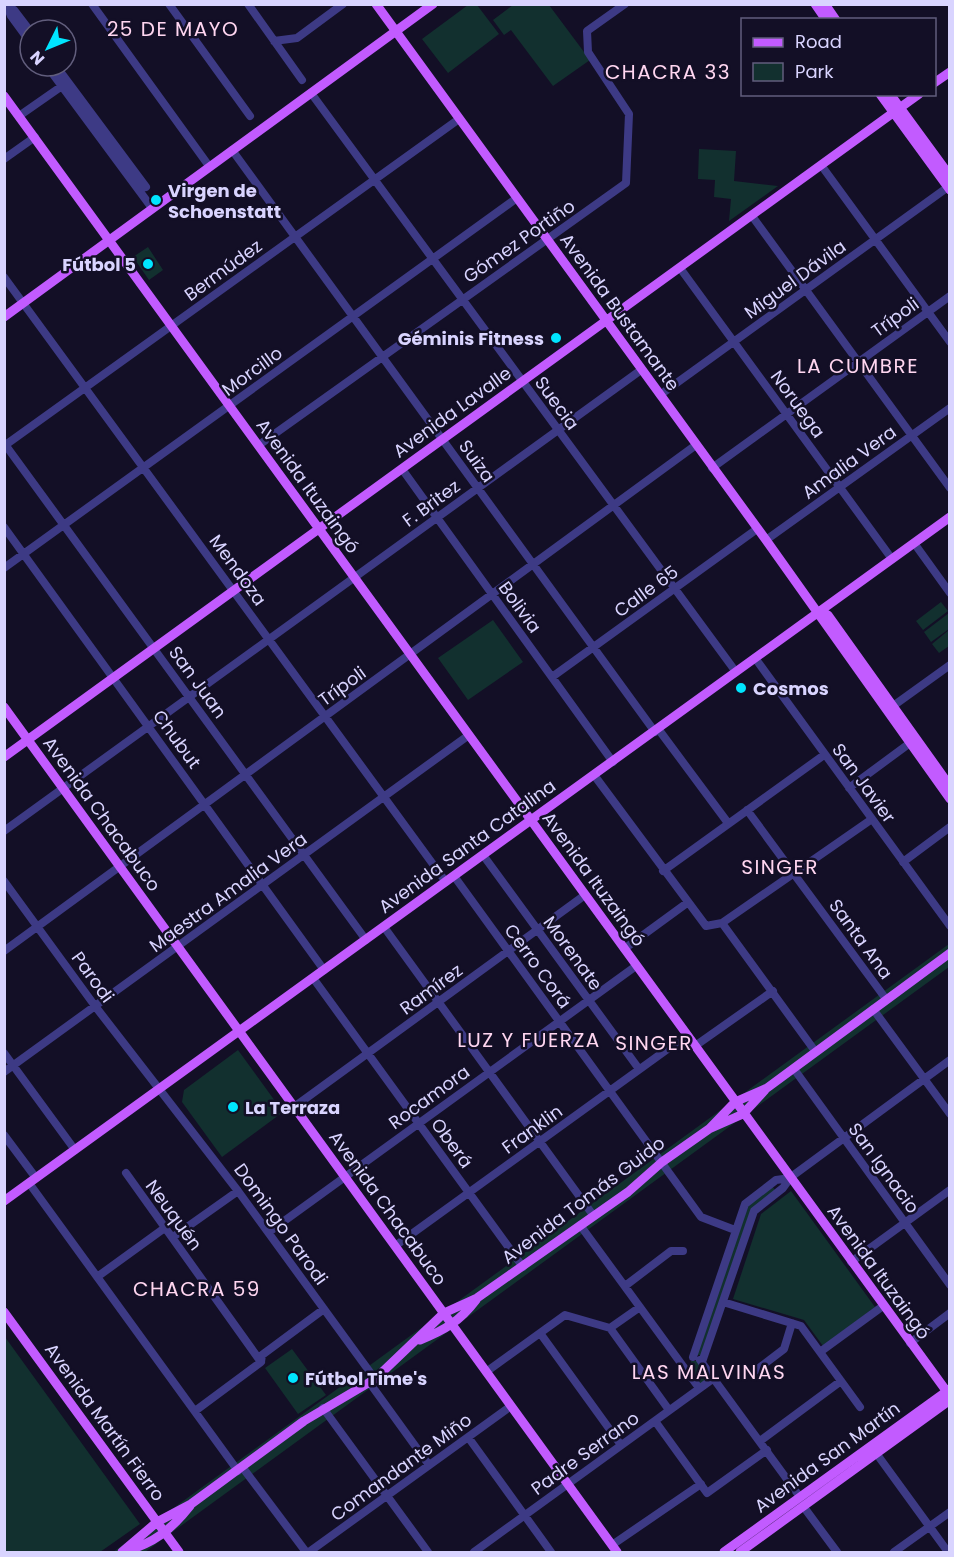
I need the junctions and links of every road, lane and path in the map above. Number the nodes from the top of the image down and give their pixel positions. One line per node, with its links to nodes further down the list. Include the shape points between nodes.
1 (92, 4): 36 (street)
2 (168, 4): 30 (street)
3 (248, 4): 16 (street)
4 (343, 4): 16 (street, via 297,38)
5 (376, 4): 15 (main road, Avenida Bustamante)
6 (433, 4): 15 (main road)
7 (625, 4): 46 (street, Gómez Portiño, via 587,31 588,52 629,114 626,183)
8 (815, 4): 12 (main road)
9 (825, 4): 13 (main road)
10 (7, 6): 11 (street); 14 (street)
11 (20, 18)
12 (825, 18)
13 (835, 18)
14 (18, 26)
15 (396, 31): 23 (main road); 31 (main road, Avenida Bustamante)
16 (274, 41): 20 (street)
17 (950, 72): 21 (main road)
18 (56, 78): 22 (street)
19 (65, 78): 39 (street)
20 (302, 80)
21 (936, 82)
22 (62, 86): 29 (street); 42 (street)
23 (311, 93): 33 (main road); 38 (street, Suecia)
24 (4, 96): 29 (main road, Avenida Ituzaingó)
25 (882, 96): 28 (main road)
26 (891, 96): 28 (main road)
27 (916, 96): 28 (main road, Avenida Lavalle)
28 (897, 111): 35 (main road, Avenida Lavalle); 37 (main road); 40 (main road)
29 (19, 116): 32 (main road, Avenida Ituzaingó)
30 (250, 116)
31 (459, 118): 38 (street, Bermúdez); 41 (main road, Avenida Bustamante)
32 (34, 137): 34 (street); 45 (main road, Avenida Ituzaingó)
33 (232, 150): 36 (main road); 44 (street, Suiza)
34 (4, 159)
35 (821, 165): 43 (main road, Avenida Lavalle); 47 (street)
36 (209, 166): 42 (main road)
37 (950, 176)
38 (375, 179): 44 (street, Bermúdez); 48 (street, Suecia)
39 (146, 187)
40 (949, 188): 47 (street, Miguel Dávila)
41 (517, 198): 46 (main road, Avenida Bustamante); 48 (street, Morcillo)
42 (152, 208): 45 (main road)
43 (752, 216): 49 (main road, Avenida Lavalle); 51 (street)
44 (295, 237): 57 (street, Suiza); 59 (street, Bermúdez)
45 (109, 240): 54 (main road); 59 (main road, Avenida Ituzaingó)
46 (547, 240): 53 (street, Gómez Portiño); 58 (main road, Avenida Bustamante)
47 (875, 240): 51 (street, Miguel Dávila); 55 (street)
48 (433, 259): 53 (street, Suecia); 57 (street, Morcillo)
49 (680, 268): 58 (main road, Avenida Lavalle); 60 (street, Noruega)
50 (4, 277): 54 (street, Mendoza)
51 (806, 290): 60 (street, Miguel Dávila); 63 (street)
52 (950, 296): 55 (street, Trípoli)
53 (462, 299): 62 (street, Gómez Portiño); 65 (street, Suecia)
54 (23, 303): 56 (main road); 66 (street, Mendoza)
55 (928, 312): 61 (street); 63 (street, Trípoli)
56 (4, 316)
57 (353, 317): 62 (street, Suiza); 68 (street, Morcillo)
58 (606, 321): 64 (main road, Avenida Bustamante); 65 (main road, Avenida Lavalle)
59 (172, 326): 66 (street, Bermúdez); 68 (main road, Avenida Ituzaingó)
60 (734, 342): 67 (street, Miguel Dávila); 70 (street, Noruega)
61 (950, 342)
62 (381, 357): 73 (street, Suiza); 75 (street, Gómez Portiño)
63 (858, 362): 70 (street, Trípoli); 72 (street)
64 (641, 370): 67 (main road, Avenida Bustamante); 71 (street, F. Britez)
65 (523, 382): 71 (street, Suecia); 73 (main road, Avenida Lavalle)
66 (86, 388): 74 (street, Bermúdez); 77 (street, Mendoza)
67 (660, 395): 76 (main road, Avenida Bustamante)
68 (230, 406): 75 (main road, Avenida Ituzaingó); 77 (street, Morcillo)
69 (950, 408): 72 (street, Amalia Vera)
70 (786, 414): 78 (street, Trípoli); 80 (street, Noruega)
71 (558, 430): 81 (street, F. Britez); 83 (street, Suecia)
72 (912, 436): 80 (street, Amalia Vera); 82 (street)
73 (442, 440): 79 (main road, Avenida Lavalle); 81 (street, Suiza)
74 (5, 445): 86 (street, San Juan)
75 (259, 445): 88 (main road, Avenida Ituzaingó)
76 (696, 445): 78 (main road, Avenida Bustamante); 83 (street, Trípoli)
77 (144, 468): 86 (street, Morcillo); 98 (street, Mendoza)
78 (712, 468): 89 (main road, Avenida Bustamante)
79 (402, 469): 85 (street, Bolivia); 88 (main road, Avenida Lavalle)
80 (840, 487): 90 (street, Amalia Vera); 93 (street, Noruega)
81 (477, 488): 85 (street, F. Britez); 94 (street, Suiza)
82 (950, 488)
83 (614, 506): 94 (street, Trípoli); 97 (street, Suecia)
84 (950, 517): 91 (main road, Avenida Santa Catalina)
85 (437, 518): 96 (street, F. Britez); 100 (street, Bolivia)
86 (65, 525): 92 (street, Morcillo); 104 (street, San Juan)
87 (4, 527): 92 (street, Chubut)
88 (319, 529): 96 (main road, Avenida Ituzaingó); 98 (main road, Avenida Lavalle)
89 (757, 529): 90 (main road, Avenida Bustamante); 97 (street, Calle 65)
90 (766, 540): 101 (main road, Avenida Bustamante)
91 (914, 543): 93 (main road, Avenida Santa Catalina); 99 (street)
92 (25, 554): 95 (street, Morcillo); 110 (street, Chubut)
93 (892, 559): 101 (main road, Avenida Santa Catalina)
94 (533, 565): 100 (street, Trípoli); 105 (street, Suiza)
95 (4, 568)
96 (354, 577): 102 (street, F. Britez); 106 (main road, Avenida Ituzaingó)
97 (675, 589): 105 (street, Calle 65); 109 (street, Suecia)
98 (235, 590): 102 (street, Mendoza); 104 (main road, Avenida Lavalle)
99 (950, 593)
100 (493, 594): 106 (street, Trípoli); 111 (street, Bolivia)
101 (818, 612): 103 (main road, Avenida Bustamante, via 828,615); 107 (main road, Avenida Santa Catalina)
102 (270, 639): 112 (street, F. Britez); 115 (street, Mendoza)
103 (844, 645): 113 (main road, Avenida Bustamante); 120 (main road, Avenida Bustamante)
104 (154, 648): 110 (main road, Avenida Lavalle); 112 (street, San Juan)
105 (593, 648): 111 (street, Calle 65); 117 (street, Suiza)
106 (410, 654): 115 (street, Trípoli); 118 (main road, Avenida Ituzaingó)
107 (755, 658): 109 (main road, Avenida Santa Catalina); 121 (street, San Javier)
108 (950, 665): 113 (street)
109 (736, 672): 117 (main road, Avenida Santa Catalina)
110 (114, 677): 116 (street, Chubut); 119 (main road, Avenida Lavalle)
111 (552, 677): 123 (street, Bolivia)
112 (189, 697): 116 (street, F. Britez); 124 (street, San Juan)
113 (893, 706): 126 (main road, Avenida Bustamante)
114 (4, 708): 119 (main road, Avenida Chacabuco)
115 (326, 716): 124 (street, Trípoli); 129 (street, Mendoza)
116 (149, 726): 127 (street, F. Britez); 131 (street, Chubut)
117 (657, 731): 123 (main road, Avenida Santa Catalina); 135 (street, Suiza)
118 (469, 735): 129 (street, Maestra Amalia Vera); 134 (main road, Avenida Ituzaingó)
119 (28, 740): 122 (main road, Avenida Lavalle); 127 (main road, Avenida Chacabuco)
120 (910, 743): 128 (street); 130 (main road, Avenida Bustamante)
121 (824, 755): 128 (street, San Javier); 132 (street)
122 (4, 757)
123 (613, 762): 125 (main road, Avenida Santa Catalina)
124 (246, 774): 131 (street, Trípoli); 138 (street, San Juan)
125 (594, 775): 134 (main road, Avenida Santa Catalina); 142 (street)
126 (950, 786)
127 (63, 788): 137 (street, F. Britez); 141 (main road, Avenida Chacabuco)
128 (849, 788): 133 (street, San Javier)
129 (385, 797): 138 (street, Maestra Amalia Vera); 144 (street, Mendoza)
130 (950, 799)
131 (205, 804): 141 (street, Trípoli); 146 (street, Chubut)
132 (747, 810): 135 (street); 143 (street, Santa Ana)
133 (872, 819): 140 (street, San Javier); 143 (street)
134 (531, 820): 139 (main road, Avenida Santa Catalina); 147 (main road, Avenida Ituzaingó)
135 (728, 823): 142 (street)
136 (950, 827): 140 (street)
137 (4, 831)
138 (304, 855): 146 (street, Maestra Amalia Vera); 154 (street, San Juan)
139 (483, 855): 144 (main road, Avenida Santa Catalina); 153 (street, Morenate)
140 (903, 862): 151 (street, San Javier)
141 (120, 866): 150 (street, Trípoli); 155 (main road, Avenida Chacabuco)
142 (663, 871): 148 (street)
143 (795, 873): 149 (street); 164 (street, Santa Ana)
144 (450, 879): 152 (main road, Avenida Santa Catalina); 158 (street, Cerro Corá)
145 (4, 881): 150 (street, Parodi)
146 (263, 885): 155 (street, Maestra Amalia Vera); 161 (street, Chubut)
147 (585, 894): 153 (street, Ramírez); 156 (main road, Avenida Ituzaingó)
148 (687, 903): 149 (street, via 706,926); 156 (street)
149 (723, 923): 163 (street)
150 (38, 926): 157 (street, Trípoli); 167 (street, Parodi)
151 (950, 926)
152 (384, 927): 154 (main road, Avenida Santa Catalina); 166 (street)
153 (537, 929): 158 (street, Ramírez); 165 (street, Morenate)
154 (366, 940): 161 (main road, Avenida Santa Catalina)
155 (178, 946): 167 (street, Maestra Amalia Vera); 170 (main road, Avenida Chacabuco)
156 (624, 949): 160 (main road, Avenida Ituzaingó)
157 (4, 951)
158 (508, 951): 166 (street, Ramírez); 169 (street, Cerro Corá)
159 (950, 953): 164 (main road, Avenida Tomás Guido)
160 (636, 966): 165 (street, Rocamora); 171 (main road, Avenida Ituzaingó)
161 (324, 970): 162 (main road, Avenida Santa Catalina)
162 (313, 978): 170 (main road, Avenida Santa Catalina); 175 (street, Oberá)
163 (773, 991): 172 (street); 173 (street)
164 (886, 999): 168 (main road, Avenida Tomás Guido)
165 (589, 1000): 169 (street, Rocamora); 178 (street, Morenate)
166 (438, 1002): 175 (street, Ramírez); 181 (street)
167 (95, 1006): 177 (street, Maestra Amalia Vera); 183 (street, Parodi)
168 (873, 1009): 173 (main road, Avenida Tomás Guido); 182 (street, Santa Ana)
169 (560, 1021): 181 (street, Rocamora); 185 (street, Cerro Corá)
170 (240, 1031): 183 (main road, Avenida Santa Catalina); 187 (main road, Avenida Chacabuco)
171 (687, 1035): 172 (main road, Avenida Ituzaingó); 178 (street, Franklin)
172 (695, 1047): 186 (main road, Avenida Ituzaingó)
173 (815, 1051): 179 (main road, Avenida Tomás Guido)
174 (4, 1053): 177 (street)
175 (367, 1053): 187 (street, Ramírez); 190 (street, Oberá)
176 (950, 1060): 182 (street)
177 (14, 1065): 180 (street, Maestra Amalia Vera); 195 (street)
178 (639, 1069): 185 (street, Franklin)
179 (794, 1069): 184 (main road, Avenida Tomás Guido); 193 (street, San Ignacio)
180 (4, 1072)
181 (489, 1072): 190 (street, Rocamora); 194 (street)
182 (925, 1078): 189 (street, Santa Ana); 193 (street)
183 (160, 1088): 195 (main road, Avenida Santa Catalina); 202 (street, Domingo Parodi)
184 (767, 1088): 186 (main road, Avenida Tomás Guido); 188 (main road, Avenida Tomás Guido)
185 (610, 1091): 194 (street, Franklin); 196 (street, Cerro Corá)
186 (735, 1102): 188 (main road, Avenida Ituzaingó); 191 (main road, Avenida Tomás Guido)
187 (294, 1107): 198 (main road, Avenida Chacabuco)
188 (743, 1114): 191 (main road, Avenida Tomás Guido); 199 (main road, Avenida Ituzaingó)
189 (950, 1114)
190 (419, 1123): 198 (street, Rocamora); 203 (street, Oberá)
191 (709, 1129): 196 (main road, Avenida Tomás Guido)
192 (4, 1135): 200 (street)
193 (845, 1138): 199 (street); 206 (street, San Ignacio)
194 (539, 1142): 203 (street, Franklin); 205 (street)
195 (75, 1150): 200 (main road, Avenida Santa Catalina)
196 (662, 1162): 205 (main road, Avenida Tomás Guido, via 628,1192); 209 (street, Cerro Corá, via 701,1217)
197 (126, 1173): 208 (street, Neuquén)
198 (345, 1177): 210 (street, Rocamora); 212 (main road, Avenida Chacabuco)
199 (790, 1178): 209 (street, via 776,1180 745,1204); 214 (main road, Avenida Ituzaingó); 220 (street, via 754,1211)
200 (33, 1181): 204 (main road, Avenida Santa Catalina); 216 (street)
201 (950, 1190): 206 (street)
202 (238, 1191): 210 (street, Domingo Parodi); 211 (street)
203 (469, 1193): 212 (street, Franklin); 215 (street, Oberá)
204 (4, 1202)
205 (593, 1215): 207 (main road, Avenida Tomás Guido)
206 (905, 1222): 214 (street); 217 (street, San Ignacio)
207 (580, 1225): 215 (main road, Avenida Tomás Guido); 218 (street)
208 (166, 1227): 211 (street, Neuquén); 216 (street)
209 (735, 1230): 234 (street)
210 (268, 1232): 223 (street, Domingo Parodi)
211 (173, 1237): 235 (street, Neuquén)
212 (395, 1246): 225 (main road, Avenida Chacabuco)
213 (683, 1251): 218 (street, via 670,1251)
214 (850, 1262): 221 (main road, Avenida Ituzaingó)
215 (523, 1267): 219 (main road, Avenida Tomás Guido)
216 (97, 1277): 248 (street)
217 (950, 1285)
218 (625, 1286): 222 (street)
219 (477, 1298): 225 (main road, Avenida Tomás Guido); 228 (main road, Avenida Tomás Guido)
220 (723, 1302): 227 (street); 234 (street)
221 (883, 1306): 232 (main road, Avenida Ituzaingó); 233 (street)
222 (640, 1307): 229 (street); 236 (street)
223 (324, 1309): 235 (street, via 262,1355); 240 (street, Domingo Parodi)
224 (4, 1312): 264 (main road, Avenida Martín Fierro)
225 (444, 1313): 228 (main road, Avenida Chacabuco); 231 (main road, Avenida Tomás Guido)
226 (950, 1313): 232 (street)
227 (792, 1323): 233 (street, via 801,1326); 237 (street, via 784,1349)
228 (452, 1325): 231 (main road, Avenida Tomás Guido); 238 (main road, Avenida Chacabuco)
229 (610, 1328): 230 (street, via 565,1315); 247 (street)
230 (540, 1333): 238 (street); 252 (street)
231 (417, 1341): 240 (main road, Avenida Tomás Guido)
232 (910, 1343): 243 (main road, Avenida Ituzaingó)
233 (820, 1352): 241 (street)
234 (697, 1359): 236 (street); 239 (street)
235 (261, 1362): 248 (street)
236 (683, 1366): 242 (street)
237 (755, 1371)
238 (486, 1372): 244 (main road, Avenida Chacabuco)
239 (714, 1378): 242 (street, Padre Serrano); 251 (street)
240 (372, 1380): 246 (main road, Avenida Tomás Guido); 255 (street)
241 (841, 1381): 245 (street); 251 (street)
242 (699, 1388): 247 (street, Padre Serrano)
243 (948, 1398): 254 (main road, Avenida San Martín); 260 (main road, Avenida San Martín)
244 (511, 1406): 250 (street, Comandante Miño); 258 (main road, Avenida Chacabuco)
245 (860, 1407)
246 (323, 1408): 256 (main road, Avenida Tomás Guido); 259 (street)
247 (669, 1410): 249 (street, Padre Serrano)
248 (195, 1411): 256 (street)
249 (655, 1421): 252 (street, Padre Serrano); 257 (street)
250 (468, 1437): 255 (street, Comandante Miño); 263 (street)
251 (760, 1441): 253 (street)
252 (621, 1445): 258 (street, Padre Serrano)
253 (767, 1450): 257 (street, via 707,1493); 260 (street)
254 (876, 1453): 260 (main road, Avenida San Martín); 265 (street)
255 (429, 1465): 259 (street, Comandante Miño)
256 (241, 1469): 261 (main road, Avenida Tomás Guido); 270 (street)
257 (701, 1484): 267 (street)
258 (567, 1485): 263 (street, Padre Serrano); 267 (main road, Avenida Chacabuco)
259 (387, 1496): 270 (street, Comandante Miño); 271 (street)
260 (802, 1502): 274 (main road, Avenida San Martín); 275 (main road, Avenida San Martín); 276 (street)
261 (191, 1504): 264 (main road, Avenida Tomás Guido); 266 (main road, Avenida Tomás Guido)
262 (950, 1512): 265 (street)
263 (525, 1516): 272 (street, Padre Serrano); 273 (street)
264 (157, 1521): 266 (main road, Avenida Martín Fierro); 268 (main road, Avenida Tomás Guido)
265 (930, 1527): 277 (street); 278 (street)
266 (166, 1533): 268 (main road, Avenida Tomás Guido); 269 (main road, Avenida Martín Fierro)
267 (614, 1549)
268 (123, 1552)
269 (179, 1552)
270 (307, 1552)
271 (428, 1552)
272 (474, 1552)
273 (551, 1552)
274 (724, 1552)
275 (740, 1552)
276 (837, 1552)
277 (894, 1552)
278 (948, 1552)

